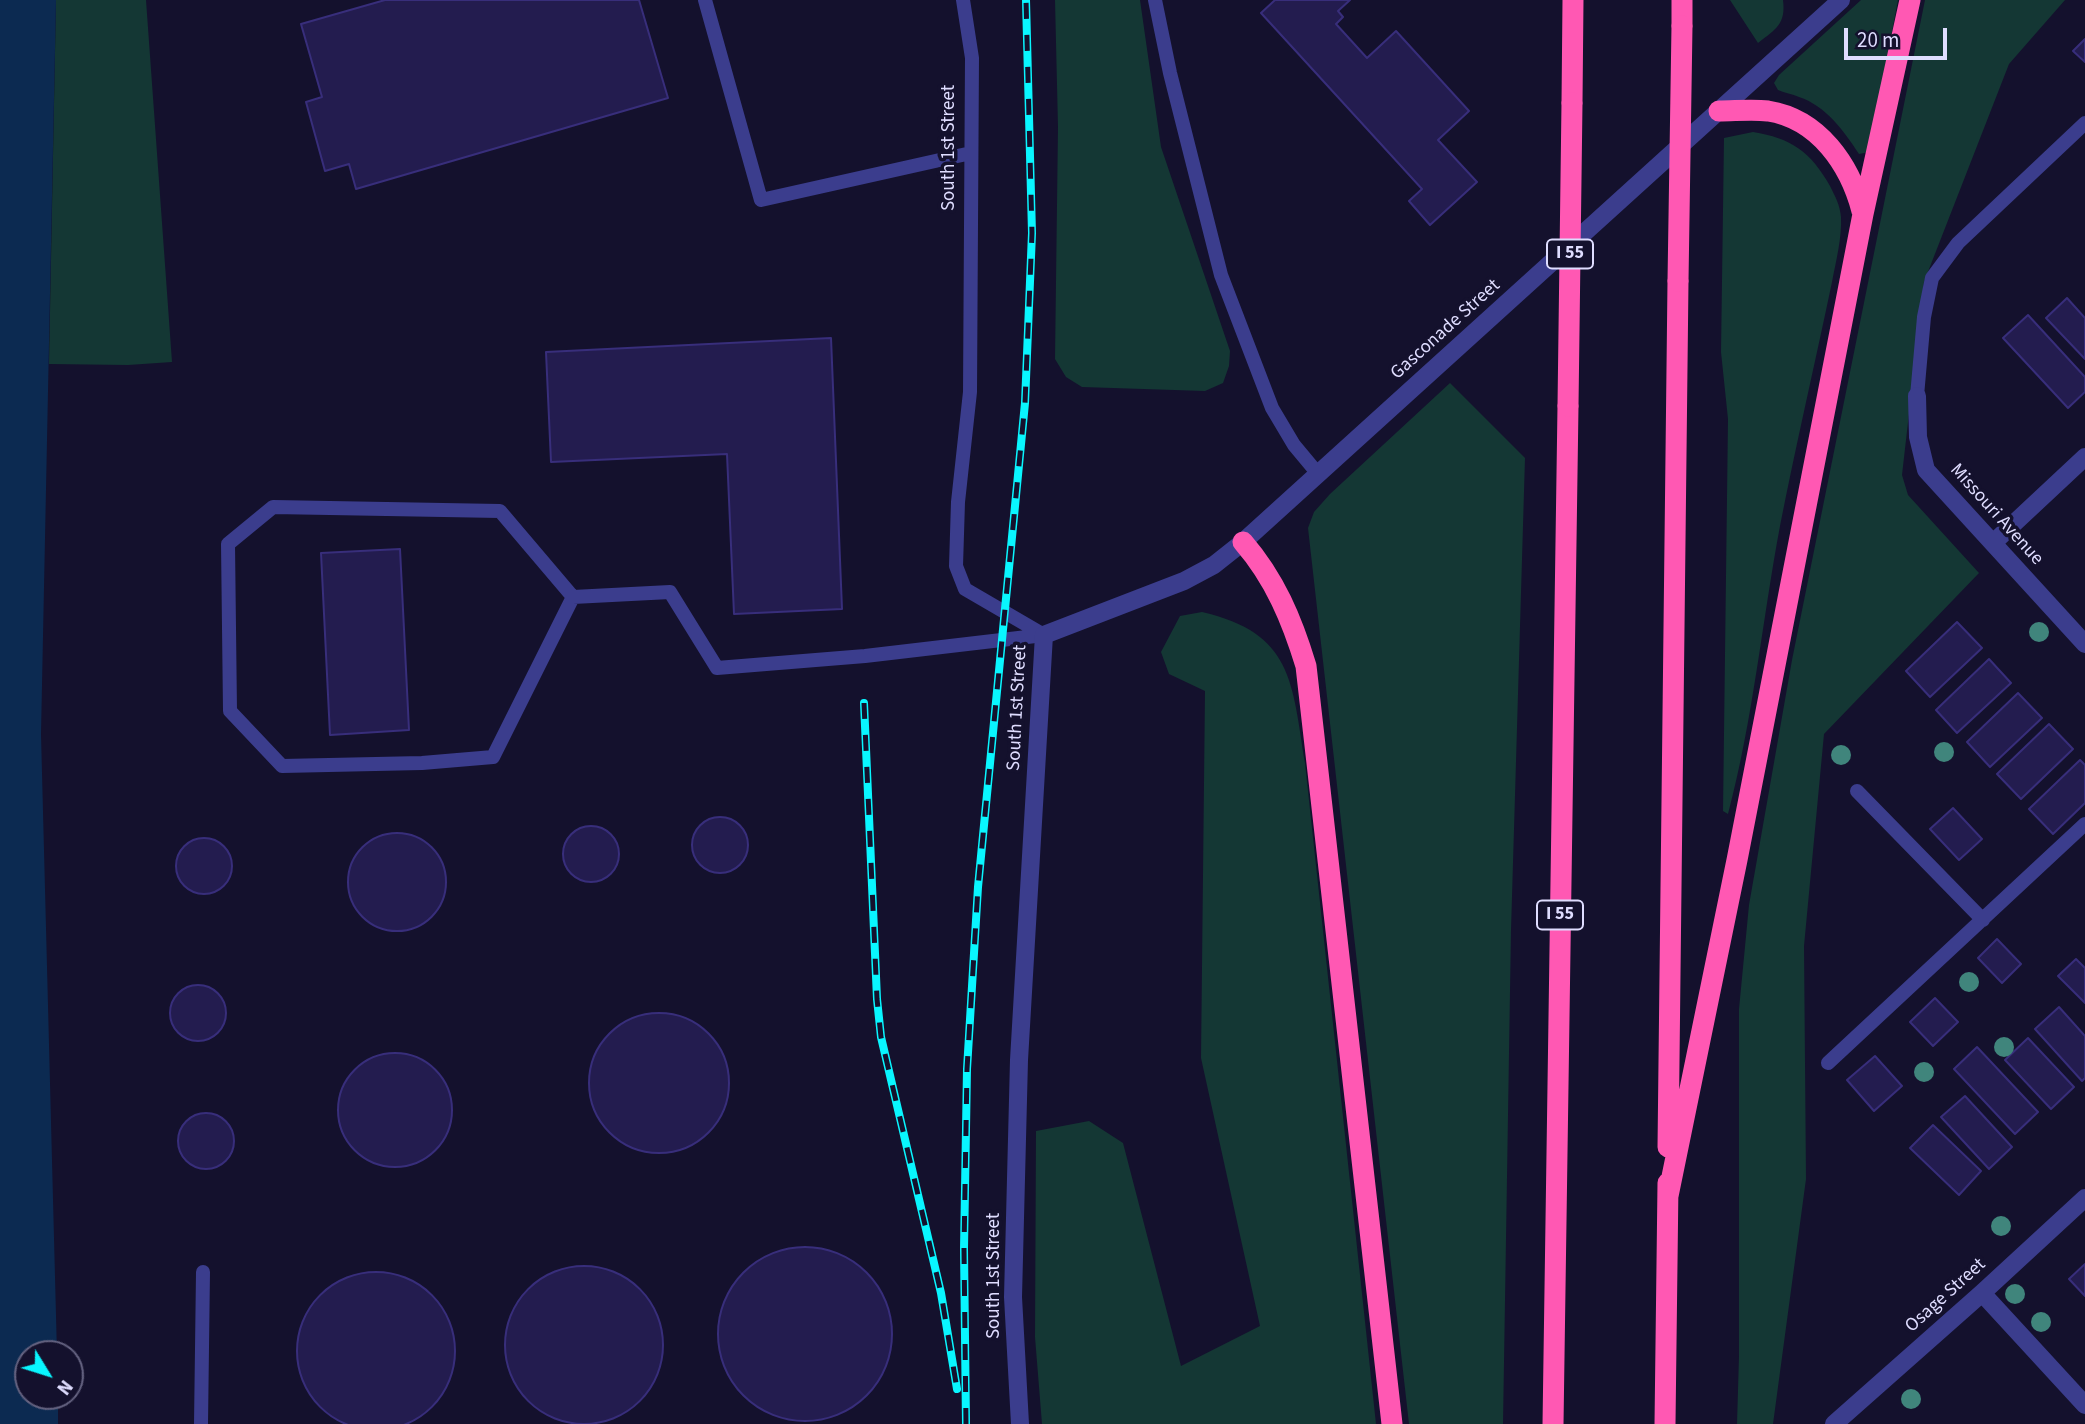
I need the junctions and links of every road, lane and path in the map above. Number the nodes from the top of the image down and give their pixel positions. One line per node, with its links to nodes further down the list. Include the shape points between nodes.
1 (705, 0): 10 (lane, via 761,200)
2 (963, 0): 10 (lane, South 1st Street, via 972,58)
3 (1155, 0): 14 (lane, via 1221,275 1272,408)
4 (1573, 0): 32 (highway, I 55, bridge)
5 (1682, 0): 24 (highway, bridge)
6 (1840, 0): 8 (street, Gasconade Street)
7 (1910, 0): 11 (highway)
8 (1719, 111): 11 (highway, via 1770,111 1817,134 1845,166); 14 (street, Gasconade Street)
9 (2085, 123): 12 (lane, via 1958,243 1932,278)
10 (971, 153): 18 (lane, South 1st Street, via 970,392 956,566 965,589)
11 (1863, 214): 24 (highway)
12 (1917, 396): 16 (street, Missouri Avenue, via 1918,437 1926,470)
13 (2085, 457): 16 (street)
14 (1319, 475): 15 (street, Gasconade Street)
15 (1243, 542): 18 (street, Gasconade Street, via 1184,581); 31 (highway, via 1276,586 1306,666)
16 (1993, 543): 19 (street, Missouri Avenue)
17 (573, 597): 17 (lane, via 500,511 273,507 228,544 230,711 282,766 493,757); 18 (lane, via 670,592 717,668)
18 (1044, 635): 30 (street, South 1st Street, via 1019,1060 1013,1297)
19 (2085, 644)
20 (1857, 791): 22 (lane)
21 (2085, 824): 22 (lane)
22 (1983, 920): 23 (lane)
23 (1828, 1063)
24 (1668, 1196): 33 (highway)
25 (2085, 1198): 27 (street, Osage Street)
26 (203, 1272): 29 (lane)
27 (1982, 1293): 28 (street); 34 (street, Osage Street)
28 (2085, 1405)
29 (201, 1424)
30 (1020, 1424)
31 (1392, 1424)
32 (1553, 1424)
33 (1665, 1424)
34 (1834, 1424)

